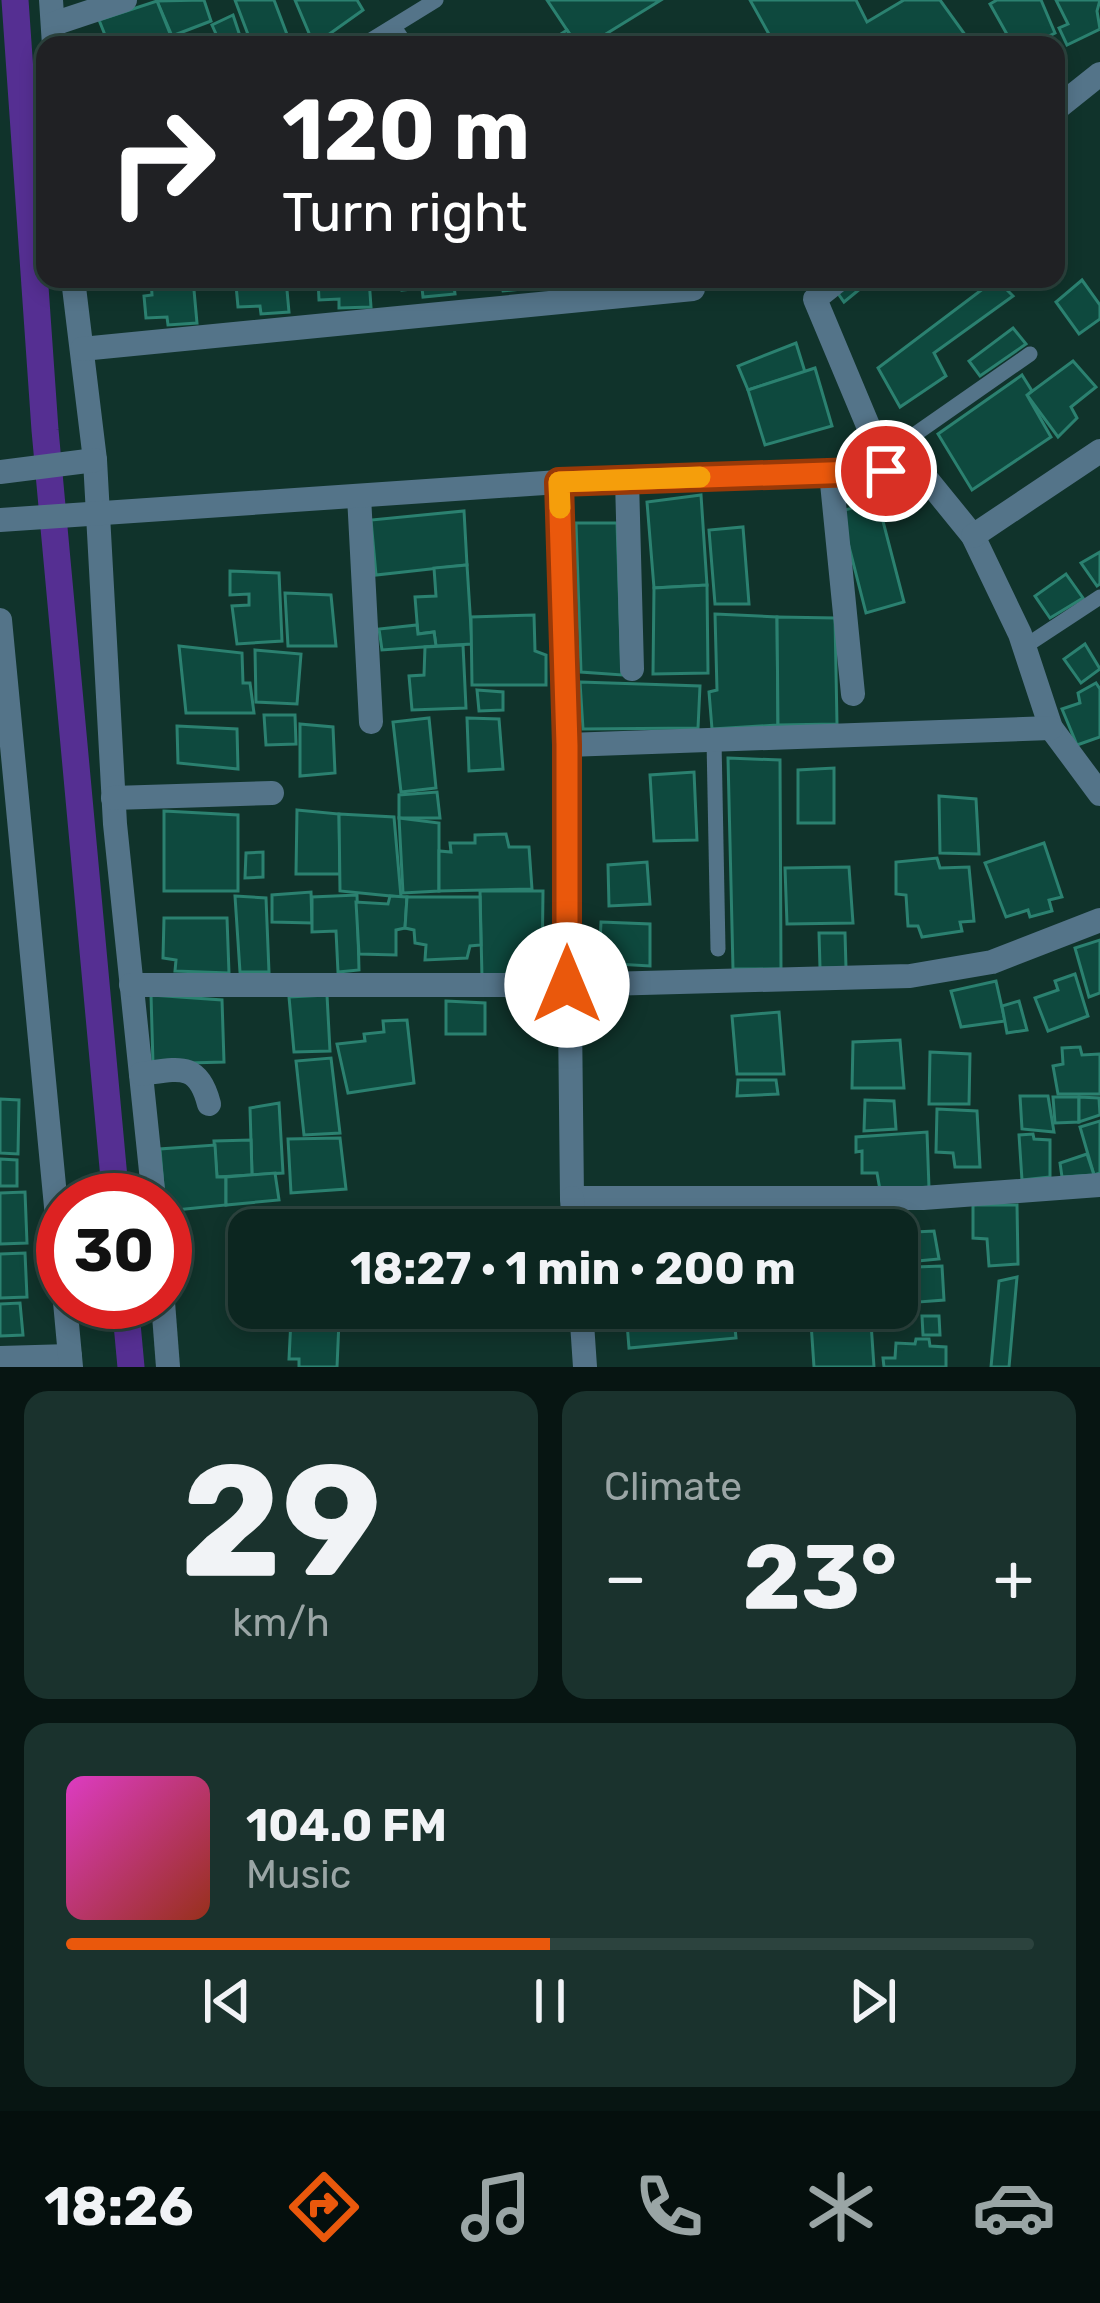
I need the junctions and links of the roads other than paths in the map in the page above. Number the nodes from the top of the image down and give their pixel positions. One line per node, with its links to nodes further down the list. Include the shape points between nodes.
1 (124, 0): 3 (street)
2 (436, 0): 4 (lane)
3 (53, 23)
4 (394, 27): 5 (lane); 6 (lane)
5 (378, 36)
6 (400, 36)
7 (1100, 74): 8 (street)
8 (1065, 102)
9 (74, 288): 12 (street)
10 (829, 288): 16 (street, via 815,299)
11 (693, 289): 12 (street)
12 (82, 349): 15 (street)
13 (1030, 354): 16 (lane)
14 (1100, 451): 24 (street)
15 (95, 460): 17 (street); 22 (street)
16 (884, 465): 18 (street); 24 (street, via 921,472)
17 (0, 472)
18 (831, 473): 19 (street); 29 (street)
19 (627, 480): 20 (street); 28 (street)
20 (559, 482): 21 (street); 33 (street)
21 (359, 496): 22 (street); 30 (street)
22 (98, 512): 23 (street); 36 (street)
23 (0, 520)
24 (973, 536): 27 (street)
25 (1100, 597): 27 (lane)
26 (0, 620): 37 (street)
27 (1024, 647): 31 (street)
28 (632, 669)
29 (853, 694)
30 (371, 722)
31 (1052, 728): 32 (street); 35 (street)
32 (715, 740): 33 (street); 39 (lane)
33 (567, 745): 41 (street)
34 (272, 793): 36 (street)
35 (1100, 794)
36 (113, 798): 40 (street)
37 (8, 806): 44 (street)
38 (1100, 920): 41 (street, via 992,962 910,976)
39 (718, 949)
40 (131, 985): 41 (street); 42 (street)
41 (567, 985): 47 (street)
42 (141, 1074): 43 (street, via 195,1074); 45 (street)
43 (209, 1104)
44 (51, 1173)
45 (151, 1173)
46 (1100, 1185): 47 (street, via 923,1198)
47 (572, 1198): 48 (street)
48 (573, 1209)
49 (68, 1329): 53 (street)
50 (165, 1329): 54 (street)
51 (583, 1329): 55 (street)
52 (0, 1358): 53 (street)
53 (71, 1362)
54 (168, 1367)
55 (586, 1367)

